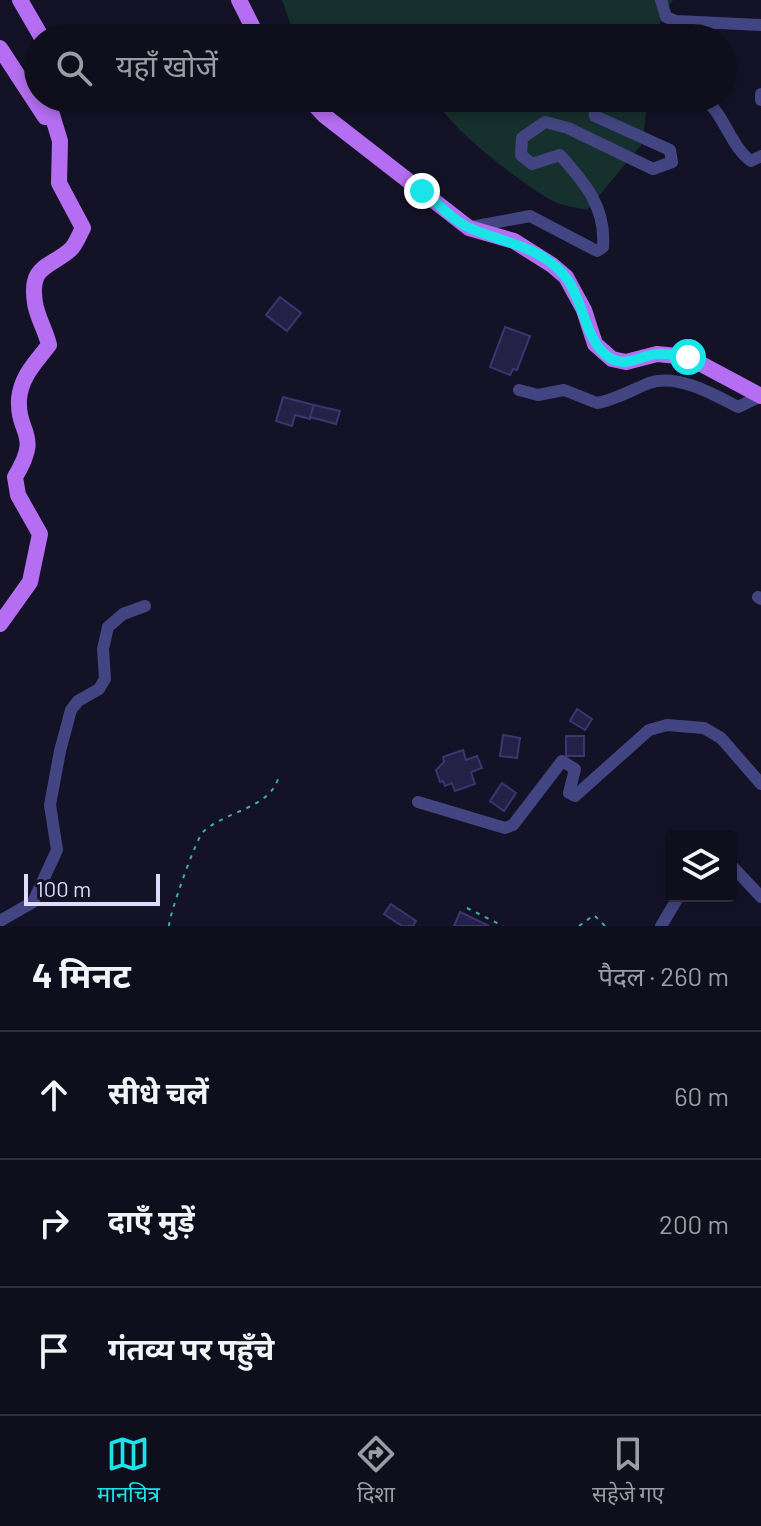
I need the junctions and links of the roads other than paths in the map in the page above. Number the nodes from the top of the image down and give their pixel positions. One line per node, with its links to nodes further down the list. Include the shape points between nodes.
1 (20, 0): 4 (main road)
2 (239, 0): 5 (main road)
3 (661, 0): 6 (street, via 666,17 676,21)
4 (34, 24)
5 (251, 24)
6 (761, 25)
7 (0, 48): 8 (main road)
8 (24, 85)
9 (41, 112): 14 (main road)
10 (51, 112): 14 (main road)
11 (321, 112): 16 (main road)
12 (595, 112): 16 (street, via 670,150 672,162 653,169 545,122 522,138 521,155 532,164 560,155 593,192 604,229 603,247 597,251 530,216)
13 (720, 112): 15 (street, via 742,154 751,161)
14 (60, 141): 20 (main road, via 59,183 83,228 72,248 42,266 35,283 35,305 49,345 22,386 19,402 28,435 27,458 15,477 18,495 40,534 30,582)
15 (761, 156)
16 (469, 228): 18 (main road, via 514,241 566,277 595,344 612,359 688,357)
17 (519, 390): 18 (street, via 538,395 564,390 597,403 654,381 675,382 738,407)
18 (761, 396)
19 (145, 606): 26 (street, via 108,627 105,679 71,710 60,751 50,805 57,850 33,902)
20 (0, 624)
21 (761, 784): 22 (street, via 721,738 704,728 667,725 649,730 575,796 569,793 575,769 562,761 513,825 505,828)
22 (418, 802)
23 (737, 871): 24 (street)
24 (761, 897)
25 (675, 902): 27 (street)
26 (0, 921)
27 (661, 926)

